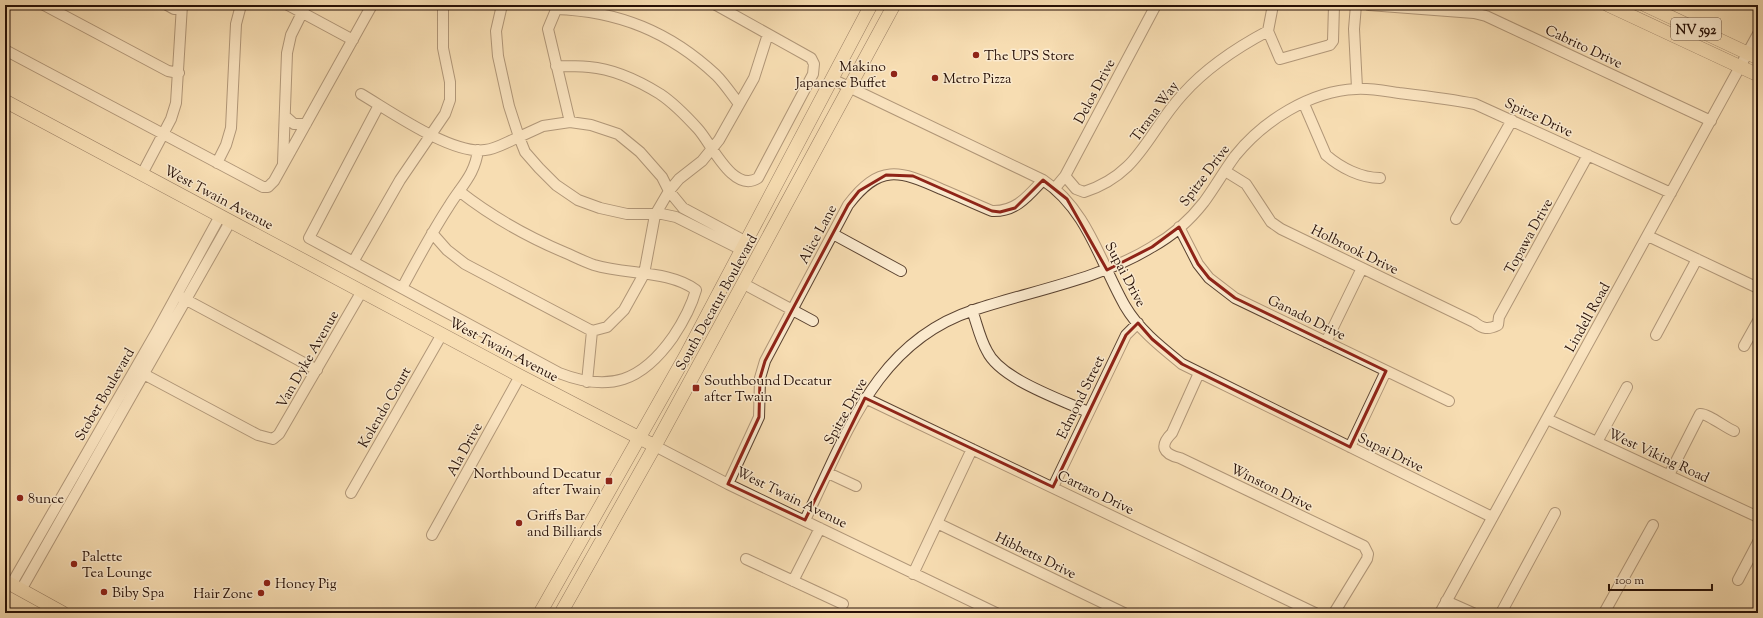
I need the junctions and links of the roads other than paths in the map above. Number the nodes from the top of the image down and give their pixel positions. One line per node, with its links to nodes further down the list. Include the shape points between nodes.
1 (44, 5): 31 (street, via 168,71)
2 (167, 5): 18 (street, via 174,9)
3 (241, 5): 52 (street, via 236,24 231,128)
4 (288, 5): 21 (street)
5 (372, 5): 26 (street)
6 (443, 5): 47 (street, via 443,48 450,82 450,100)
7 (502, 5): 48 (street, via 496,31 498,56)
8 (716, 5): 24 (street)
9 (872, 5): 33 (main road, South Decatur Boulevard)
10 (894, 5): 34 (main road, South Decatur Boulevard)
11 (1156, 5): 56 (street, Delos Drive)
12 (1273, 5): 23 (street)
13 (1334, 5): 23 (street, via 1333,41 1330,45 1280,59)
14 (1356, 5): 35 (street, via 1354,29)
15 (1369, 5): 20 (street, Cabrito Drive)
16 (1645, 5): 22 (main road, NV 592)
17 (1618, 6): 22 (main road); 30 (main road, NV 592)
18 (182, 7): 31 (street)
19 (557, 7): 29 (street, via 548,29); 39 (street, via 618,17 645,26 698,59 717,76)
20 (1413, 7): 43 (street, Cabrito Drive, via 1486,16)
21 (304, 9): 26 (street); 41 (street, via 291,35 287,53)
22 (1658, 11): 28 (main road, NV 592)
23 (1268, 31): 56 (street, Tirana Way, via 1228,55 1197,78 1166,114 1138,157 1121,173 1084,192 1076,190)
24 (768, 34): 39 (street, via 754,78); 49 (street, via 811,58 814,64 813,74 758,178 751,182 732,174)
25 (1758, 34): 28 (street, Lindell Road)
26 (353, 40): 45 (street)
27 (5, 50): 46 (street)
28 (1753, 55): 30 (street, Lindell Road)
29 (556, 66): 44 (street); 49 (street, via 590,67 625,76 660,94 698,129)
30 (1740, 67): 32 (main road, NV 592); 43 (street, Lindell Road)
31 (179, 73): 46 (street, via 176,103)
32 (1758, 74)
33 (832, 79): 34 (street, Supai Drive); 70 (main road, South Decatur Boulevard)
34 (850, 88): 58 (street, Supai Drive); 77 (main road, South Decatur Boulevard)
35 (1357, 88): 40 (street, Spitze Drive, via 1320,96); 42 (street, Spitze Drive, via 1454,99 1475,104)
36 (361, 94): 38 (street)
37 (5, 101): 55 (main road, West Twain Avenue)
38 (379, 104): 47 (street); 72 (street, via 309,238)
39 (740, 104): 49 (street)
40 (1304, 104): 54 (street, Spitze Drive, via 1283,113 1264,126 1249,139); 57 (street, via 1326,155 1361,176)
41 (285, 116): 45 (street, via 294,124); 53 (street)
42 (1512, 120): 51 (street, Spitze Drive); 64 (street)
43 (1711, 121): 62 (street, Lindell Road)
44 (570, 122): 48 (street, via 544,126); 61 (street, via 618,134 640,152 662,176)
45 (306, 124): 53 (street)
46 (163, 134): 52 (street); 55 (street)
47 (432, 135): 50 (street, via 464,149); 72 (street, via 400,180)
48 (519, 137): 50 (street, via 486,150); 63 (street, via 525,152 539,168 556,185 578,200 627,214)
49 (712, 149): 61 (street)
50 (478, 150): 60 (street, via 476,164)
51 (1588, 155): 62 (street, Spitze Drive); 88 (street, Topawa Drive, via 1499,317 1498,325)
52 (217, 163): 53 (street, via 263,187 271,185)
53 (283, 165)
54 (1225, 170): 66 (street, Spitze Drive, via 1203,203); 73 (street, Holbrook Drive, via 1246,184 1271,222)
55 (142, 174): 65 (main road, West Twain Avenue)
56 (1066, 178): 59 (street, Delos Drive)
57 (1380, 178)
58 (1043, 180): 59 (street, Supai Drive); 68 (street, Alice Lane, via 1015,208 1000,212 992,211 913,176 886,175 873,180 859,191 848,205)
59 (1056, 190): 74 (street, Supai Drive, via 1067,199 1079,216)
60 (459, 191): 67 (street); 76 (street, via 523,234 556,249 594,265)
61 (669, 191): 63 (street); 70 (street, via 683,208 741,239)
62 (1671, 193): 69 (street, Lindell Road)
63 (655, 215): 70 (street, via 676,217 736,247); 76 (street)
64 (1456, 218)
65 (225, 219): 80 (main road, West Twain Avenue); 81 (street, Stober Boulevard)
66 (1179, 227): 74 (street, Spitze Drive, via 1152,247); 92 (street, Ganado Drive, via 1198,264 1209,278 1235,298)
67 (432, 233): 78 (street); 89 (street, via 447,250 465,264)
68 (833, 234): 75 (street); 83 (street, Alice Lane)
69 (1648, 236): 71 (street); 104 (street, Lindell Road)
70 (744, 246): 82 (main road, via 748,255 728,294); 106 (main road, South Decatur Boulevard)
71 (1696, 260): 79 (street); 91 (street)
72 (353, 262): 78 (street)
73 (1362, 268): 88 (street, Holbrook Drive, via 1474,322 1483,329); 92 (street)
74 (1107, 270): 84 (street, Spitze Drive); 87 (street, Supai Drive, via 1126,307)
75 (901, 271)
76 (644, 274): 89 (street, via 624,310 607,326); 99 (street, via 687,283 696,290 691,308 660,356 649,365 619,380)
77 (744, 284): 82 (main road, South Decatur Boulevard); 83 (street)
78 (402, 288): 99 (street, via 558,373)
79 (1758, 288)
80 (362, 291): 90 (main road, West Twain Avenue); 94 (street, Van Dyke Avenue)
81 (182, 298): 94 (street); 96 (street, Stober Boulevard)
82 (730, 309): 108 (main road, South Decatur Boulevard)
83 (792, 310): 85 (street); 113 (street, Alice Lane, via 765,361 760,378 759,417)
84 (972, 310): 101 (street, Spitze Drive, via 929,331 910,346 880,376); 103 (street, via 987,352 998,367)
85 (812, 321)
86 (1758, 321): 93 (street)
87 (1138, 323): 97 (street, Supai Drive, via 1152,340 1182,364); 103 (street, Edmond Street, via 1126,335)
88 (1491, 328)
89 (592, 331): 99 (street)
90 (442, 334): 98 (main road, West Twain Avenue); 116 (street, Kolendo Court)
91 (1656, 335)
92 (1326, 342): 95 (street, Ganado Drive)
93 (1744, 346)
94 (317, 370): 96 (street, Van Dyke Avenue, via 279,434 273,439 258,436)
95 (1386, 371): 102 (street, Ganado Drive); 109 (street)
96 (139, 372): 131 (street, Stober Boulevard)
97 (1199, 373): 109 (street, Supai Drive); 143 (street, Winston Drive, via 1172,433 1165,440 1165,448 1169,455 1360,543 1367,550 1367,559)
98 (520, 376): 106 (main road, West Twain Avenue); 125 (street, Ala Drive)
99 (587, 382)
100 (1627, 387): 107 (street)
101 (865, 398): 110 (street, Cartaro Drive); 111 (street, Spitze Drive)
102 (1449, 401)
103 (1088, 412): 115 (street, Edmond Street)
104 (1547, 419): 107 (street, West Viking Road); 118 (street, Lindell Road)
105 (1734, 431): 112 (street, via 1700,414)
106 (640, 438): 108 (main road, West Twain Avenue); 120 (main road, South Decatur Boulevard)
107 (1597, 442): 112 (street, West Viking Road)
108 (655, 446): 113 (street, West Twain Avenue); 132 (main road, South Decatur Boulevard)
109 (1350, 447): 118 (street, Supai Drive)
110 (972, 449): 115 (street, Cartaro Drive); 122 (street)
111 (828, 473): 114 (street); 121 (street, Spitze Drive)
112 (1669, 475): 119 (street, West Viking Road)
113 (728, 484): 121 (street, West Twain Avenue)
114 (856, 486)
115 (1053, 487): 142 (street, Cartaro Drive)
116 (351, 493)
117 (1555, 513): 146 (street)
118 (1492, 517): 134 (street, Lindell Road)
119 (1758, 517)
120 (593, 520): 132 (main road, via 588,548 573,576); 133 (main road, South Decatur Boulevard)
121 (805, 520): 124 (street, West Twain Avenue)
122 (936, 523): 128 (street); 141 (street, Hibbetts Drive)
123 (1653, 525): 147 (street)
124 (820, 528): 128 (street, West Twain Avenue); 130 (street)
125 (432, 535)
126 (1758, 542): 129 (street)
127 (746, 559): 130 (street)
128 (913, 574): 140 (street, West Twain Avenue)
129 (1738, 580)
130 (793, 581): 135 (street)
131 (12, 585): 136 (main road)
132 (577, 585): 139 (main road, South Decatur Boulevard)
133 (550, 596): 137 (main road, South Decatur Boulevard); 138 (main road, via 556,603)
134 (1446, 601): 144 (street, Lindell Road); 145 (street)
135 (843, 604)
136 (64, 613)
137 (540, 613)
138 (551, 613)
139 (561, 613)
140 (996, 613)
141 (1124, 613)
142 (1315, 613)
143 (1334, 613)
144 (1440, 613)
145 (1472, 613)
146 (1501, 613)
147 (1604, 613)

